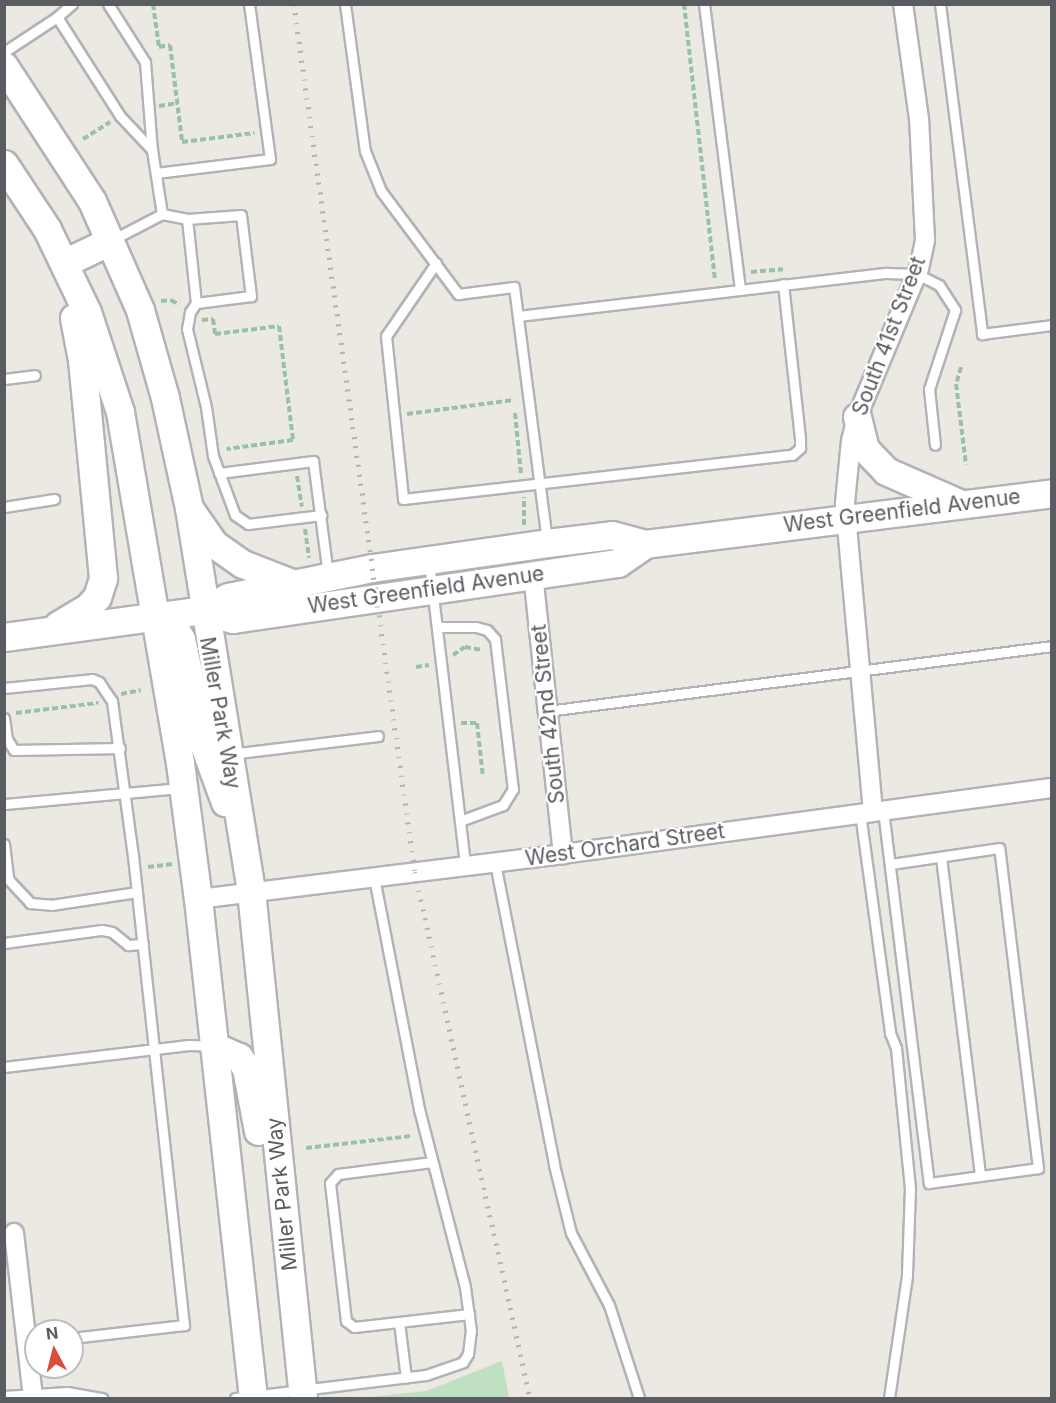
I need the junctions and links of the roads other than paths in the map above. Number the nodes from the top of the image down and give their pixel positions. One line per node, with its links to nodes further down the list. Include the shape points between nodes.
1 (72, 4): 9 (lane)
2 (108, 4): 13 (lane, via 145,62)
3 (243, 4): 10 (lane)
4 (249, 4): 10 (lane)
5 (345, 4): 20 (lane, via 370,171)
6 (704, 4): 23 (lane)
7 (903, 4): 21 (street, South 41st Street, via 926,205 925,240)
8 (940, 4): 26 (lane, via 982,334)
9 (57, 17): 11 (lane); 13 (lane, via 120,116)
10 (252, 27): 15 (lane, via 270,159)
11 (4, 52)
12 (4, 66): 18 (main road, Miller Park Way, via 92,201)
13 (152, 150): 15 (lane)
14 (4, 164): 19 (main road, via 47,229)
15 (156, 173): 16 (lane)
16 (162, 214): 17 (lane); 18 (lane)
17 (187, 219): 24 (lane); 24 (lane, via 241,215 251,296)
18 (110, 241): 19 (main road); 37 (main road, Miller Park Way, via 140,310 165,398)
19 (64, 263): 48 (main road, via 87,312 120,412); 50 (main road, via 82,360 103,578 97,597 88,607)
20 (436, 263): 25 (lane, via 458,294 514,287); 32 (lane, via 386,336 403,499)
21 (917, 274): 22 (lane); 29 (street, South 41st Street); 30 (lane, via 939,285 955,310 929,389)
22 (783, 284): 23 (lane); 32 (lane, via 800,448 792,455)
23 (740, 289): 25 (lane)
24 (196, 303): 31 (lane, via 187,329)
25 (518, 316): 32 (lane)
26 (1052, 325)
27 (35, 375): 28 (lane)
28 (4, 379)
29 (857, 417): 35 (main road, via 865,449 880,466); 39 (street, South 41st Street, via 848,459)
30 (935, 445)
31 (219, 473): 38 (lane, via 235,515 248,524); 38 (lane, via 313,461)
32 (540, 484): 40 (lane)
33 (1052, 493): 35 (main road, West Greenfield Avenue)
34 (54, 499): 36 (lane)
35 (960, 504): 39 (main road, West Greenfield Avenue)
36 (4, 507)
37 (189, 508): 45 (main road, via 214,544 236,560); 47 (main road, Miller Park Way)
38 (321, 515): 44 (lane)
39 (846, 517): 41 (main road, West Greenfield Avenue); 53 (street, South 41st Street)
40 (547, 543): 41 (main road, West Greenfield Avenue, via 612,535); 42 (main road, West Greenfield Avenue)
41 (645, 544): 43 (main road, West Greenfield Avenue, via 618,563)
42 (429, 560): 44 (main road, West Greenfield Avenue); 46 (lane)
43 (533, 574): 46 (main road, West Greenfield Avenue); 55 (street, South 42nd Street)
44 (328, 578): 45 (main road, West Greenfield Avenue)
45 (298, 585): 47 (main road, West Greenfield Avenue, via 228,597)
46 (433, 588): 47 (main road, West Greenfield Avenue, via 233,619); 49 (lane)
47 (203, 610): 48 (main road, West Greenfield Avenue); 59 (main road, Miller Park Way)
48 (154, 616): 50 (main road, West Greenfield Avenue); 60 (main road); 66 (main road, via 171,623 181,639 211,770)
49 (439, 627): 65 (lane); 65 (lane, via 476,627 487,630 495,639 513,789 503,805)
50 (45, 631): 51 (main road, West Greenfield Avenue)
51 (4, 637)
52 (1052, 646): 53 (lane)
53 (858, 671): 55 (lane); 64 (street, South 41st Street)
54 (4, 688): 58 (lane, via 92,679 111,698)
55 (547, 711): 68 (street, South 42nd Street)
56 (4, 716): 58 (lane, via 7,739 14,750)
57 (378, 736): 59 (lane)
58 (120, 748): 62 (lane)
59 (228, 754): 66 (main road, Miller Park Way)
60 (183, 787): 62 (lane); 76 (main road)
61 (1052, 788): 64 (street, West Orchard Street)
62 (125, 794): 63 (lane); 75 (lane)
63 (4, 804)
64 (872, 812): 68 (street, West Orchard Street); 71 (lane); 98 (lane, via 890,1033 896,1048 910,1188 907,1276)
65 (460, 821): 72 (lane)
66 (240, 834): 74 (main road, Miller Park Way)
67 (4, 844): 75 (lane, via 8,879 30,903 51,905)
68 (563, 854): 70 (street, West Orchard Street)
69 (941, 857): 71 (lane); 83 (lane); 83 (lane, via 999,848 1038,1168)
70 (495, 862): 72 (street, West Orchard Street); 97 (lane, via 554,1165 571,1233 609,1305)
71 (890, 864): 83 (lane, via 929,1183)
72 (465, 866): 73 (street, West Orchard Street)
73 (374, 877): 74 (street, West Orchard Street); 82 (lane)
74 (251, 891): 76 (street, West Orchard Street); 84 (main road, Miller Park Way)
75 (137, 892): 78 (lane)
76 (198, 899): 79 (main road)
77 (4, 943): 78 (lane, via 102,930 112,932 128,945)
78 (143, 944): 80 (lane)
79 (214, 1046): 80 (lane); 84 (main road, via 239,1057 246,1068 265,1163); 96 (main road)
80 (154, 1050): 81 (lane); 89 (lane, via 184,1325)
81 (4, 1067)
82 (432, 1162): 86 (lane); 88 (lane, via 338,1174 330,1183 346,1321 354,1327)
83 (980, 1176)
84 (286, 1231): 92 (main road, Miller Park Way)
85 (14, 1233): 87 (street)
86 (469, 1314): 88 (lane); 90 (lane, via 470,1346 463,1362)
87 (27, 1319)
88 (399, 1322): 90 (lane)
89 (84, 1337)
90 (406, 1378): 92 (lane)
91 (32, 1379): 94 (street)
92 (303, 1394): 96 (lane)
93 (4, 1396): 94 (lane)
94 (33, 1396): 95 (lane, via 68,1392)
95 (102, 1398)
96 (247, 1398)
97 (639, 1398)
98 (889, 1398)

